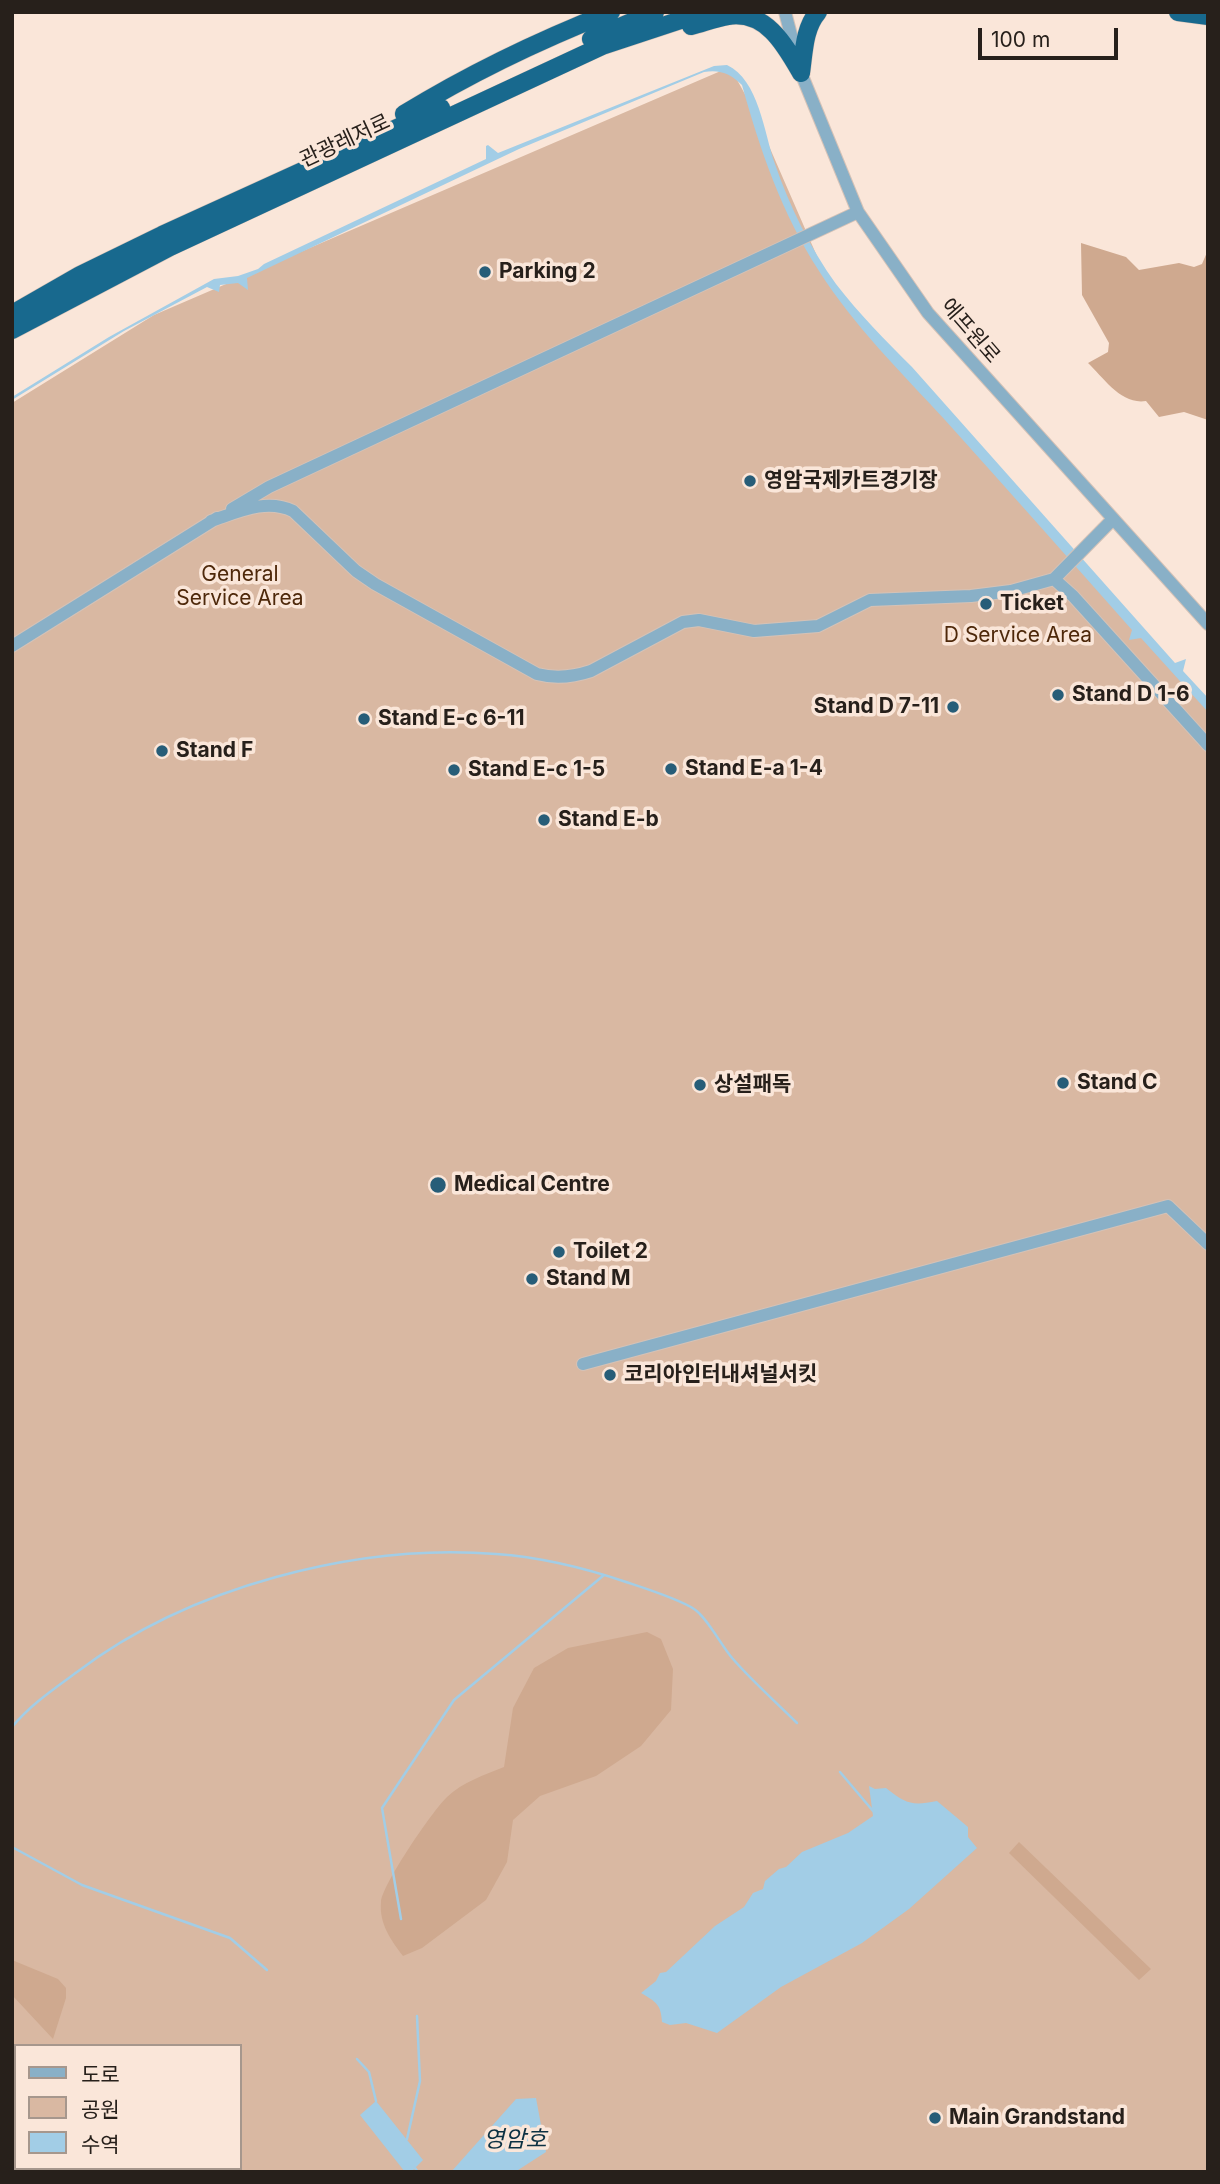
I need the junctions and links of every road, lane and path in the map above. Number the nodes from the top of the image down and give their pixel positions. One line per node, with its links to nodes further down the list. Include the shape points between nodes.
1 (611, 12): 10 (highway, via 426,100)
2 (655, 12): 10 (highway, 관광레저로)
3 (705, 12): 10 (highway, 관광레저로, via 602,46)
4 (785, 12): 9 (street, 에프원로)
5 (818, 12): 9 (highway, via 806,37)
6 (1178, 12): 8 (highway)
7 (737, 14): 9 (highway, via 773,30); 10 (highway, via 619,50 440,130)
8 (1208, 16)
9 (801, 73): 11 (street, 에프원로)
10 (343, 160): 12 (highway, 관광레저로)
11 (858, 212): 15 (street); 17 (street, 에프원로, via 928,313)
12 (166, 241): 13 (highway, 관광레저로, via 80,275); 14 (highway, 관광레저로)
13 (12, 314)
14 (12, 330)
15 (284, 480): 16 (street, via 277,492); 18 (street)
16 (293, 511): 18 (street, via 280,505 253,507); 19 (street, via 374,584 551,678 591,671 683,622 699,620 754,631 818,626 870,600 971,596)
17 (1113, 519): 19 (street); 20 (street, 에프원로)
18 (212, 521): 21 (street)
19 (1054, 579): 22 (street)
20 (1208, 624)
21 (12, 646)
22 (1208, 745)
23 (1205, 1237): 24 (street, via 1168,1206)
24 (583, 1364)

